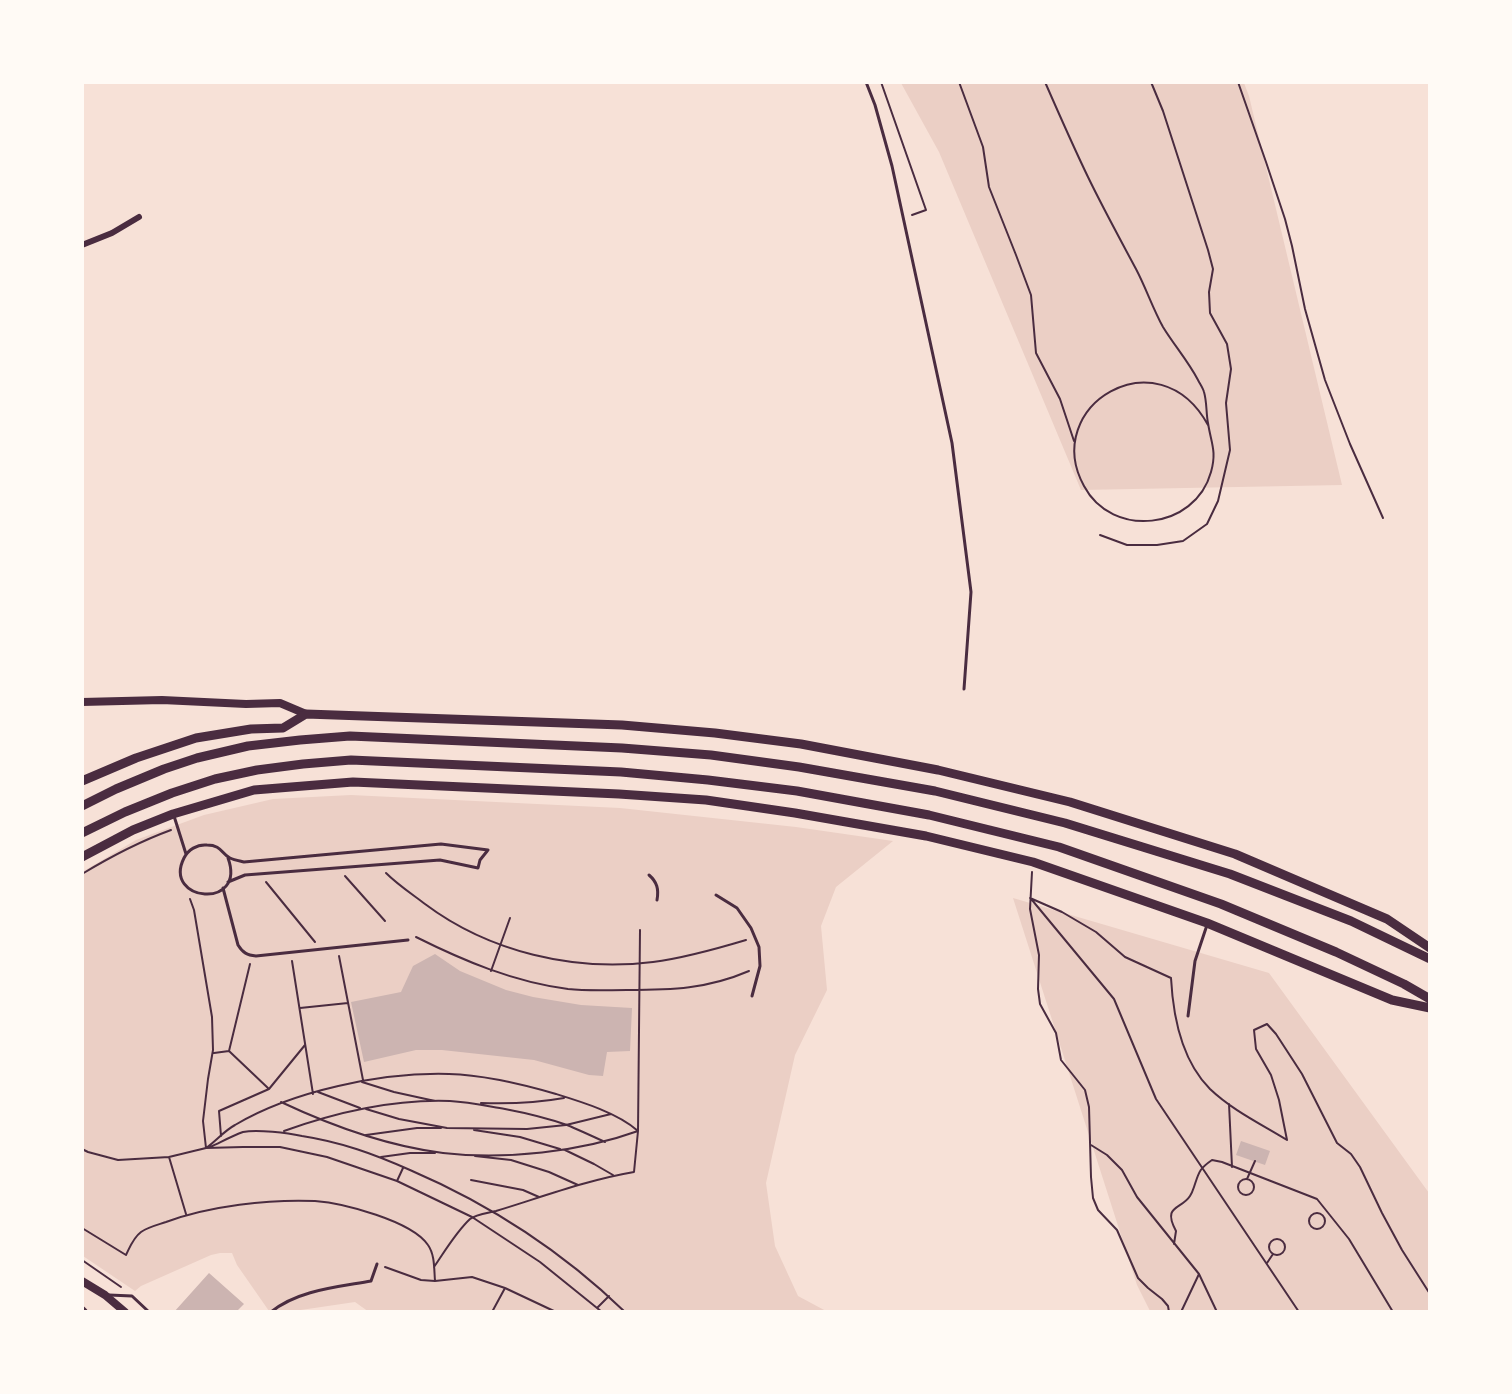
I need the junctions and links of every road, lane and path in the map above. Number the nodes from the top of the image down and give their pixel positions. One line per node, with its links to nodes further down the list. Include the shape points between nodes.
1 (866, 82): 8 (lane)
2 (881, 82): 8 (path, via 926,210)
3 (959, 82): 11 (path, via 983,147 989,187 1031,295 1036,353 1060,399)
4 (1045, 82): 10 (path, via 1088,178 1163,326 1204,392)
5 (1151, 82): 13 (path, via 1213,269 1210,313 1227,344 1231,369 1226,403 1230,450 1218,501 1207,524 1183,541 1127,545)
6 (1238, 82): 12 (path, via 1287,228 1325,380)
7 (139, 217): 9 (street)
8 (904, 218): 14 (lane, via 952,443 967,558 971,592)
9 (82, 244)
10 (1208, 425): 11 (path, via 1195,405 1176,390 1153,383 1129,384 1106,394 1088,410); 11 (path, via 1214,449 1206,485 1191,504 1176,514 1146,522 1111,514 1092,499 1076,467)
11 (1075, 443)
12 (1383, 518)
13 (1100, 535)
14 (964, 689)
15 (82, 702): 16 (street, via 280,703)
16 (306, 714): 17 (main road, via 283,728 196,738); 45 (main road, via 622,725 715,733 801,744 938,770 1070,802 1235,854 1388,919)
17 (82, 781)
18 (82, 806): 49 (main road, via 197,758 248,746 300,740 350,736 711,755 934,791 1065,823 1230,874 1351,921)
19 (173, 814): 20 (lane); 23 (main road); 25 (main road, via 254,790 353,782 619,794 706,800 806,814 927,836)
20 (177, 827): 22 (lane); 28 (path)
21 (82, 833): 55 (main road, via 125,812 215,779 303,764 351,760 621,772 708,780 797,791 929,815 1059,847 1221,904 1336,952)
22 (186, 854): 24 (lane, via 200,845 208,845 223,851); 32 (lane, via 181,870)
23 (82, 857)
24 (228, 858): 26 (lane, via 244,862 441,844 488,850 478,868 440,860); 31 (lane)
25 (1033, 862): 35 (path); 39 (main road)
26 (378, 864): 27 (lane); 43 (path, via 434,910 475,935)
27 (337, 868): 29 (lane); 38 (path)
28 (82, 874)
29 (260, 874): 31 (lane); 46 (path)
30 (649, 875): 36 (lane, via 658,888)
31 (228, 882): 33 (lane)
32 (186, 885): 33 (lane, via 208,895); 62 (path, via 194,910 212,1017)
33 (223, 888): 48 (lane, via 238,945)
34 (716, 895): 41 (lane, via 737,908)
35 (1030, 898): 71 (path, via 1096,932 1125,957 1171,978 1176,1022 1185,1050 1198,1074); 83 (path, via 1039,955 1040,1004 1056,1033 1061,1060 1085,1090); 93 (path, via 1114,999 1156,1099)
36 (657, 900)
37 (510, 918): 43 (path)
38 (385, 921)
39 (1207, 923): 58 (main road, via 1392,1000); 59 (lane, via 1195,961)
40 (640, 930): 50 (path)
41 (755, 937): 50 (path, via 680,958); 51 (lane)
42 (408, 940): 44 (lane); 52 (path, via 413,935)
43 (500, 944): 50 (path, via 572,962); 52 (path)
44 (337, 947): 46 (lane); 56 (path)
45 (1430, 948)
46 (321, 949): 47 (lane)
47 (291, 952): 48 (lane); 57 (path)
48 (253, 956): 61 (path)
49 (1430, 959)
50 (640, 963): 53 (path)
51 (760, 966): 53 (path, via 688,988); 54 (lane)
52 (491, 970): 53 (path, via 569,989)
53 (640, 990): 78 (path)
54 (752, 996)
55 (1430, 999)
56 (348, 1003): 57 (path); 63 (path)
57 (299, 1008): 60 (path)
58 (1430, 1008)
59 (1188, 1016)
60 (305, 1045): 64 (path); 66 (path)
61 (229, 1051): 62 (path); 64 (path)
62 (213, 1053): 84 (path, via 203,1121)
63 (361, 1081): 65 (path); 67 (path, via 459,1075 526,1085); 69 (path)
64 (269, 1089): 81 (path, via 219,1111)
65 (318, 1092): 66 (path); 72 (path)
66 (313, 1094): 68 (path)
67 (567, 1097): 70 (path, via 507,1104); 73 (path)
68 (281, 1102): 74 (path); 81 (path)
69 (440, 1102): 70 (path); 72 (path)
70 (467, 1103): 75 (path, via 527,1113)
71 (1229, 1104): 94 (path); 120 (path, via 1287,1140 1274,1083 1256,1048 1254,1030 1268,1024 1302,1074 1337,1143 1360,1167 1382,1214)
72 (363, 1109): 74 (path); 76 (path)
73 (611, 1114): 75 (path); 78 (path)
74 (318, 1119): 79 (path); 80 (path)
75 (566, 1125): 77 (path); 82 (path)
76 (447, 1128): 77 (path); 80 (path)
77 (466, 1128): 86 (path)
78 (638, 1131): 82 (path); 96 (path, via 634,1172)
79 (282, 1132): 84 (path, via 245,1132); 90 (path, via 331,1140)
80 (364, 1135): 87 (path)
81 (221, 1136): 84 (path)
82 (604, 1142): 86 (path)
83 (1091, 1145): 108 (path, via 1122,1170 1137,1197); 130 (path, via 1093,1198 1098,1209 1117,1230 1138,1278 1162,1299)
84 (206, 1148): 89 (path); 99 (path, via 280,1147 327,1157)
85 (82, 1149): 89 (path, via 118,1160)
86 (563, 1149): 88 (path); 96 (path)
87 (441, 1152): 88 (path); 90 (path)
88 (467, 1155): 100 (path, via 511,1160)
89 (169, 1157): 104 (path)
90 (379, 1157): 92 (path)
91 (1255, 1161): 95 (path)
92 (403, 1167): 99 (path); 102 (path)
93 (1201, 1167): 94 (path, via 1212,1160); 108 (path, via 1190,1197 1175,1207); 111 (path)
94 (1232, 1167): 95 (path)
95 (1249, 1174): 97 (path); 103 (path, via 1307,1194)
96 (613, 1175): 100 (path)
97 (1247, 1179): 97 (path, via 1240,1181 1237,1188 1244,1195 1254,1190)
98 (471, 1180): 101 (path)
99 (397, 1181): 106 (path)
100 (578, 1185): 101 (path)
101 (539, 1197): 102 (path)
102 (494, 1212): 106 (path); 121 (path)
103 (1327, 1212): 105 (path); 134 (path, via 1349,1239)
104 (186, 1214): 107 (path, via 140,1233 126,1255); 113 (path, via 280,1202 317,1201 357,1209 416,1233 433,1253)
105 (1323, 1215): 105 (path, via 1312,1215 1311,1226 1323,1227)
106 (472, 1217): 113 (path); 122 (path)
107 (82, 1228)
108 (1174, 1244): 114 (path)
109 (1273, 1254): 109 (path, via 1284,1251 1280,1240 1270,1243); 111 (path)
110 (82, 1260): 117 (path)
111 (1267, 1263): 133 (path)
112 (377, 1264): 116 (path); 125 (lane, via 371,1281 310,1293)
113 (434, 1267): 116 (path)
114 (1198, 1274): 131 (path); 132 (path)
115 (82, 1281): 119 (main road)
116 (435, 1281): 118 (path, via 472,1277)
117 (121, 1287)
118 (505, 1288): 126 (path); 127 (path)
119 (105, 1294): 123 (main road); 124 (lane, via 132,1296)
120 (1430, 1294)
121 (609, 1296): 122 (path); 129 (path)
122 (598, 1307): 128 (path)
123 (125, 1311)
124 (149, 1311)
125 (271, 1311)
126 (492, 1311)
127 (556, 1311)
128 (602, 1311)
129 (625, 1311)
130 (1169, 1311)
131 (1181, 1311)
132 (1217, 1311)
133 (1299, 1311)
134 (1393, 1311)

